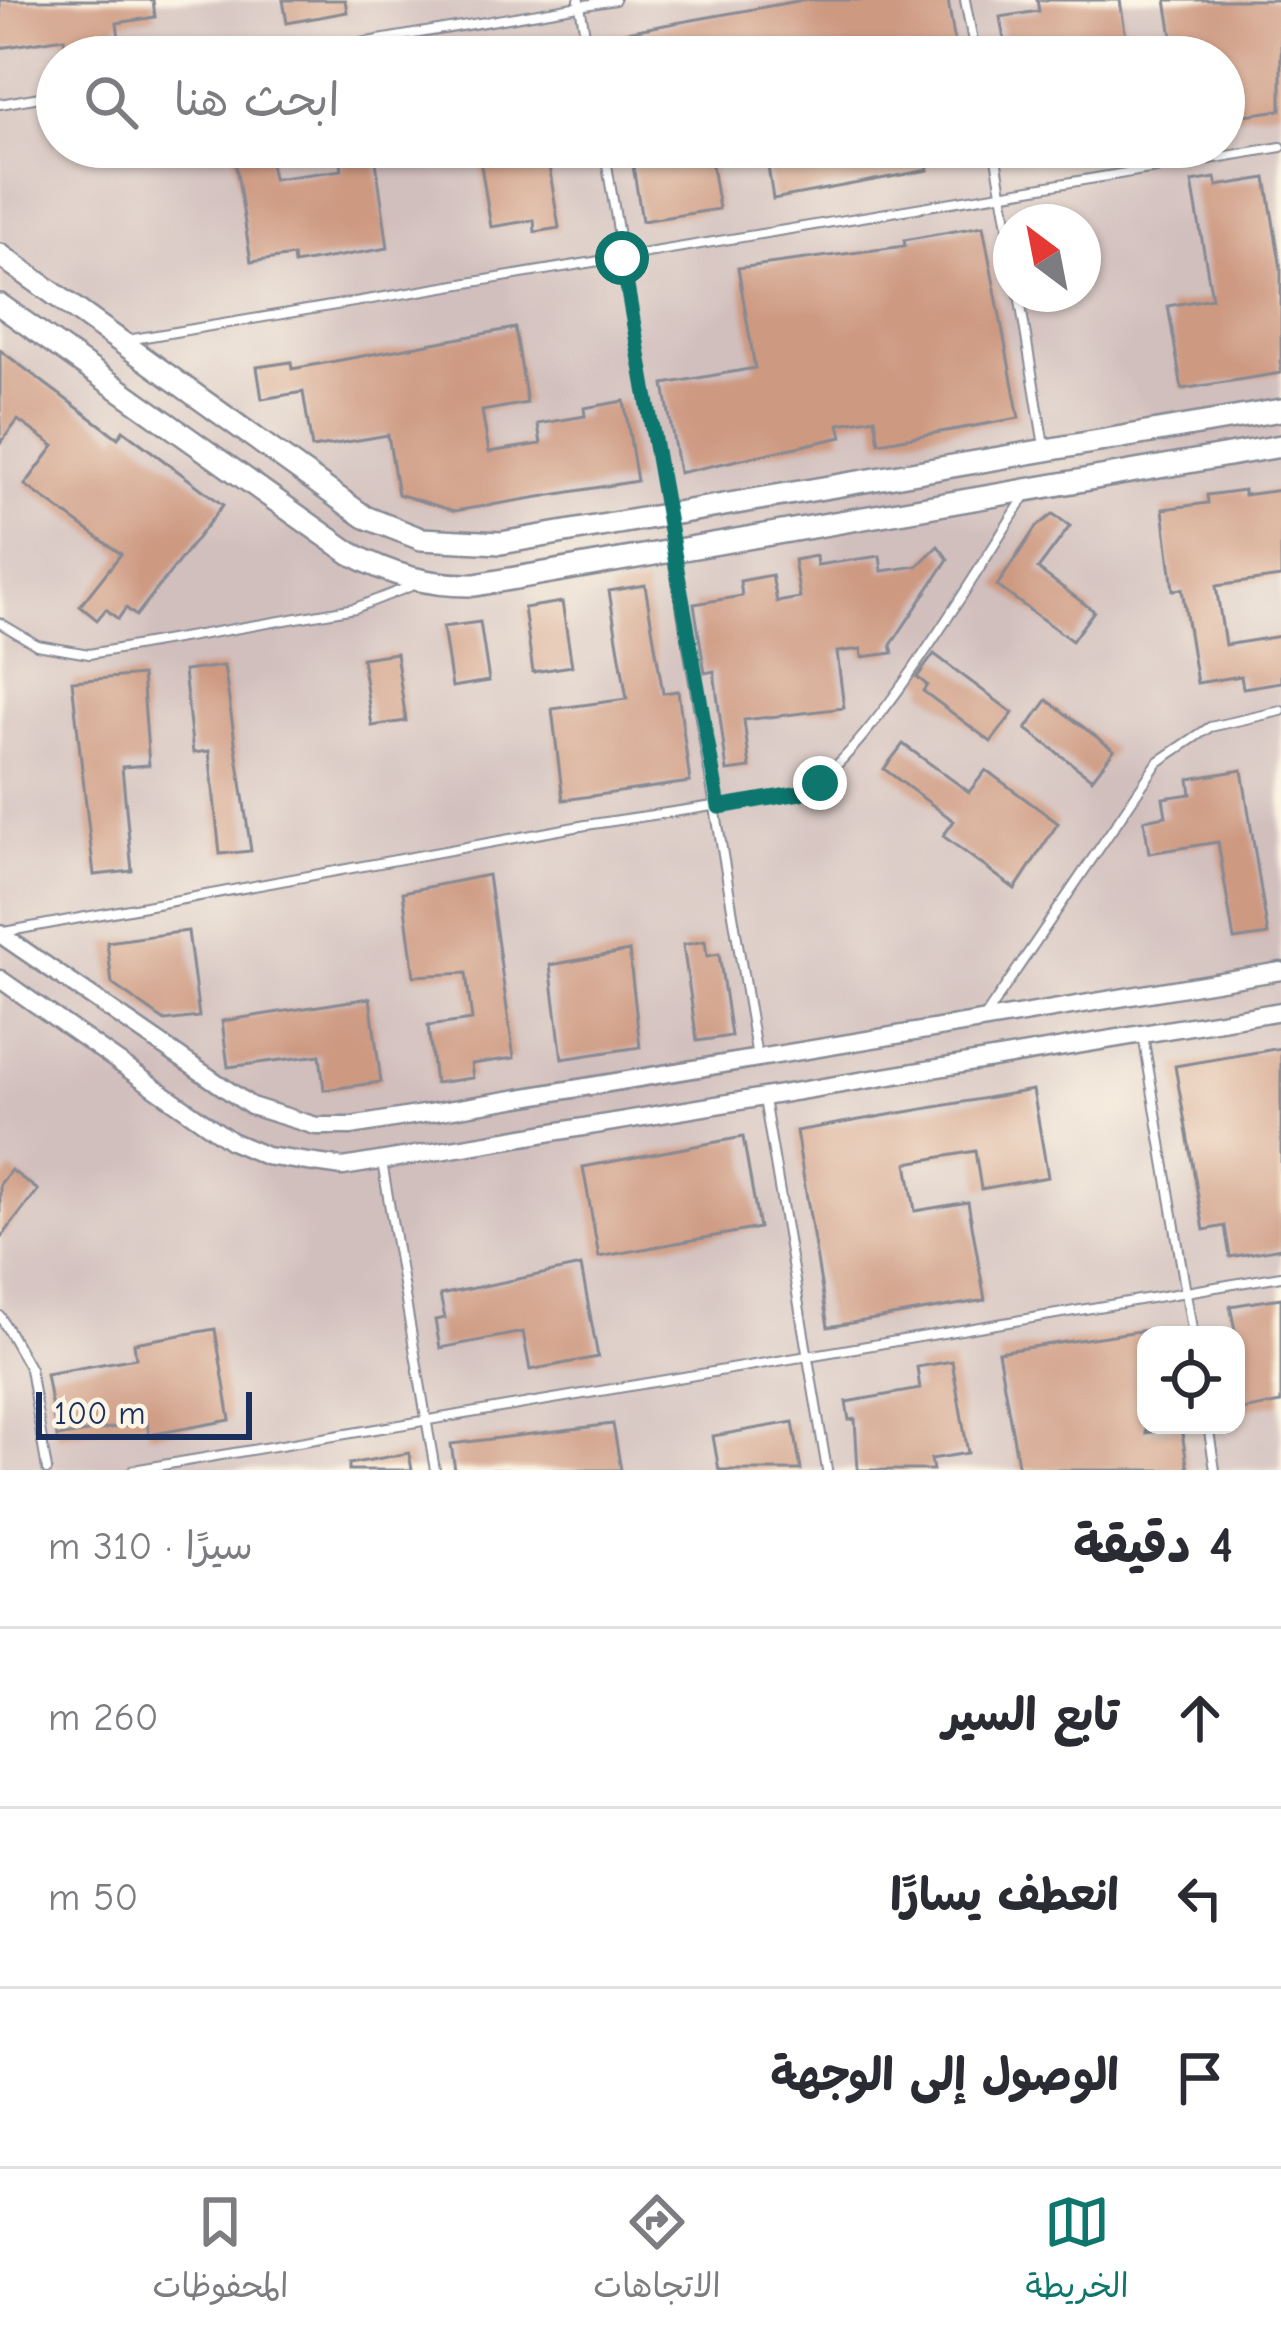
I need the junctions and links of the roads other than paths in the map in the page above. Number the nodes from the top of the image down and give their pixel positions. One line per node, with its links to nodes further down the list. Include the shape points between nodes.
1 (615, 0): 3 (lane)
2 (965, 0): 6 (lane)
3 (579, 3): 4 (lane); 5 (lane)
4 (395, 36)
5 (585, 36)
6 (972, 36)
7 (36, 98): 8 (lane)
8 (0, 104)
9 (1281, 147): 10 (lane)
10 (1245, 153)
11 (607, 168): 17 (lane)
12 (998, 168): 14 (lane)
13 (1157, 168): 14 (lane)
14 (1003, 194): 15 (lane); 17 (lane)
15 (1005, 204)
16 (1, 258): 20 (street)
17 (622, 258): 20 (lane); 25 (lane)
18 (0, 305): 27 (street, via 350,554)
19 (1022, 312): 23 (lane)
20 (120, 341): 25 (street, via 365,517 402,533 481,544)
21 (1281, 410): 23 (street)
22 (1281, 446): 24 (street)
23 (1045, 450): 25 (street)
24 (1030, 489): 26 (street); 30 (lane, via 923,653 828,776 800,793)
25 (666, 514): 26 (lane)
26 (672, 552): 27 (street, via 475,585); 30 (lane)
27 (420, 581): 28 (lane, via 355,608 89,653 37,645)
28 (0, 623)
29 (1281, 711): 35 (lane, via 1210,727 1158,762)
30 (719, 807): 31 (lane); 37 (lane)
31 (0, 934): 37 (street, via 251,1106 316,1126)
32 (1281, 971): 35 (street)
33 (0, 979): 39 (street, via 231,1141 304,1165)
34 (1281, 1010): 36 (street)
35 (982, 1021): 37 (street)
36 (1143, 1034): 38 (street); 41 (lane)
37 (758, 1059)
38 (764, 1097): 39 (street); 44 (lane)
39 (382, 1161): 45 (lane)
40 (1281, 1276): 41 (lane)
41 (1186, 1292): 43 (lane); 44 (lane)
42 (0, 1316): 47 (lane, via 30,1369)
43 (1192, 1326)
44 (808, 1356): 45 (lane); 50 (lane)
45 (426, 1420): 48 (lane); 49 (lane)
46 (1209, 1434): 51 (lane)
47 (47, 1470)
48 (133, 1470)
49 (435, 1470)
50 (827, 1470)
51 (1215, 1470)

